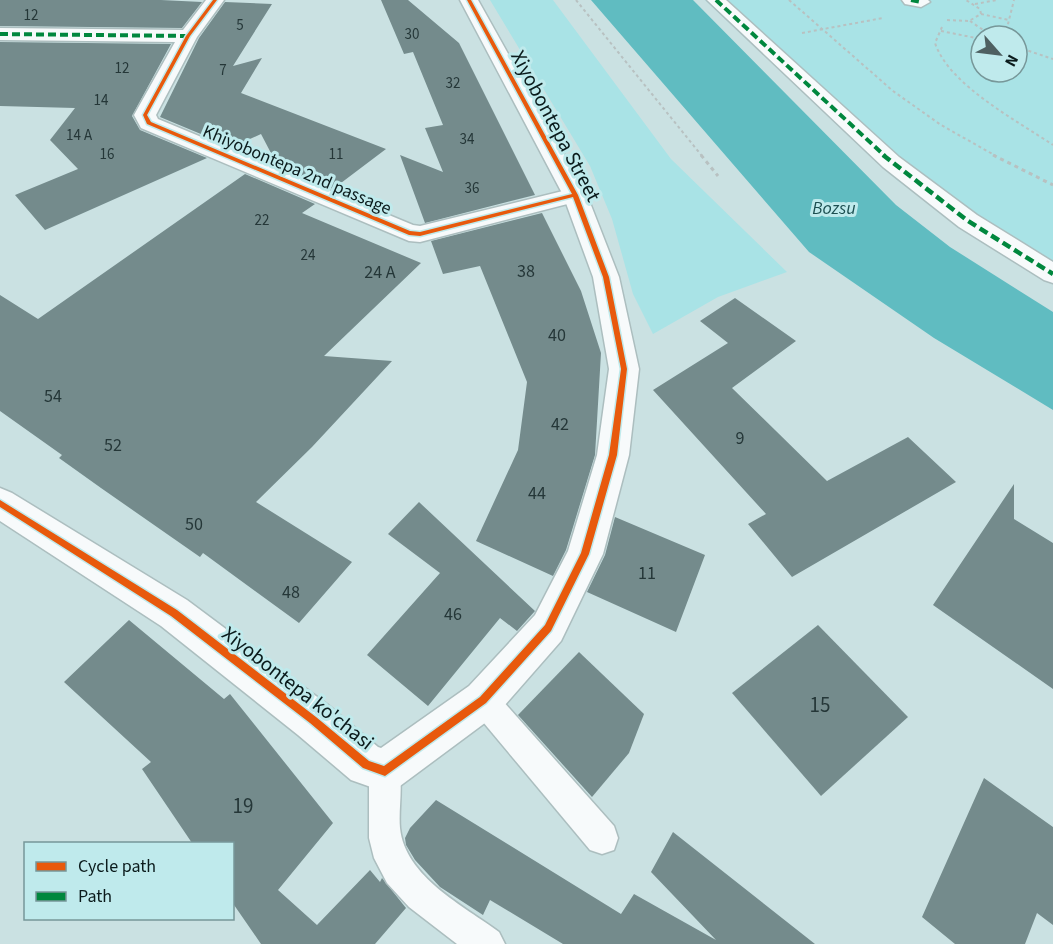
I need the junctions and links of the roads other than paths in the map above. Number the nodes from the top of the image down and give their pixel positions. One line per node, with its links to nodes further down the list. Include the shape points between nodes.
1 (215, 0): 5 (street, Khiyobontepa 2nd passage)
2 (469, 0): 6 (street, Xiyobontepa Street)
3 (716, 0): 7 (street, via 891,162 968,222)
4 (0, 34): 5 (street)
5 (188, 36): 6 (street, Khiyobontepa 2nd passage, via 145,115 149,123 400,230 420,234)
6 (575, 195): 9 (street, Xiyobontepa Street, via 606,277 624,369 613,455)
7 (1053, 274)
8 (0, 503): 11 (street, Xiyobontepa ko'chasi, via 174,613 366,765)
9 (585, 554): 10 (street, Xiyobontepa ko'chasi, via 548,628)
10 (483, 700): 11 (street, Xiyobontepa ko'chasi); 12 (lane)
11 (385, 771): 13 (lane, via 383,817 391,857 418,892)
12 (602, 838)
13 (487, 944)

